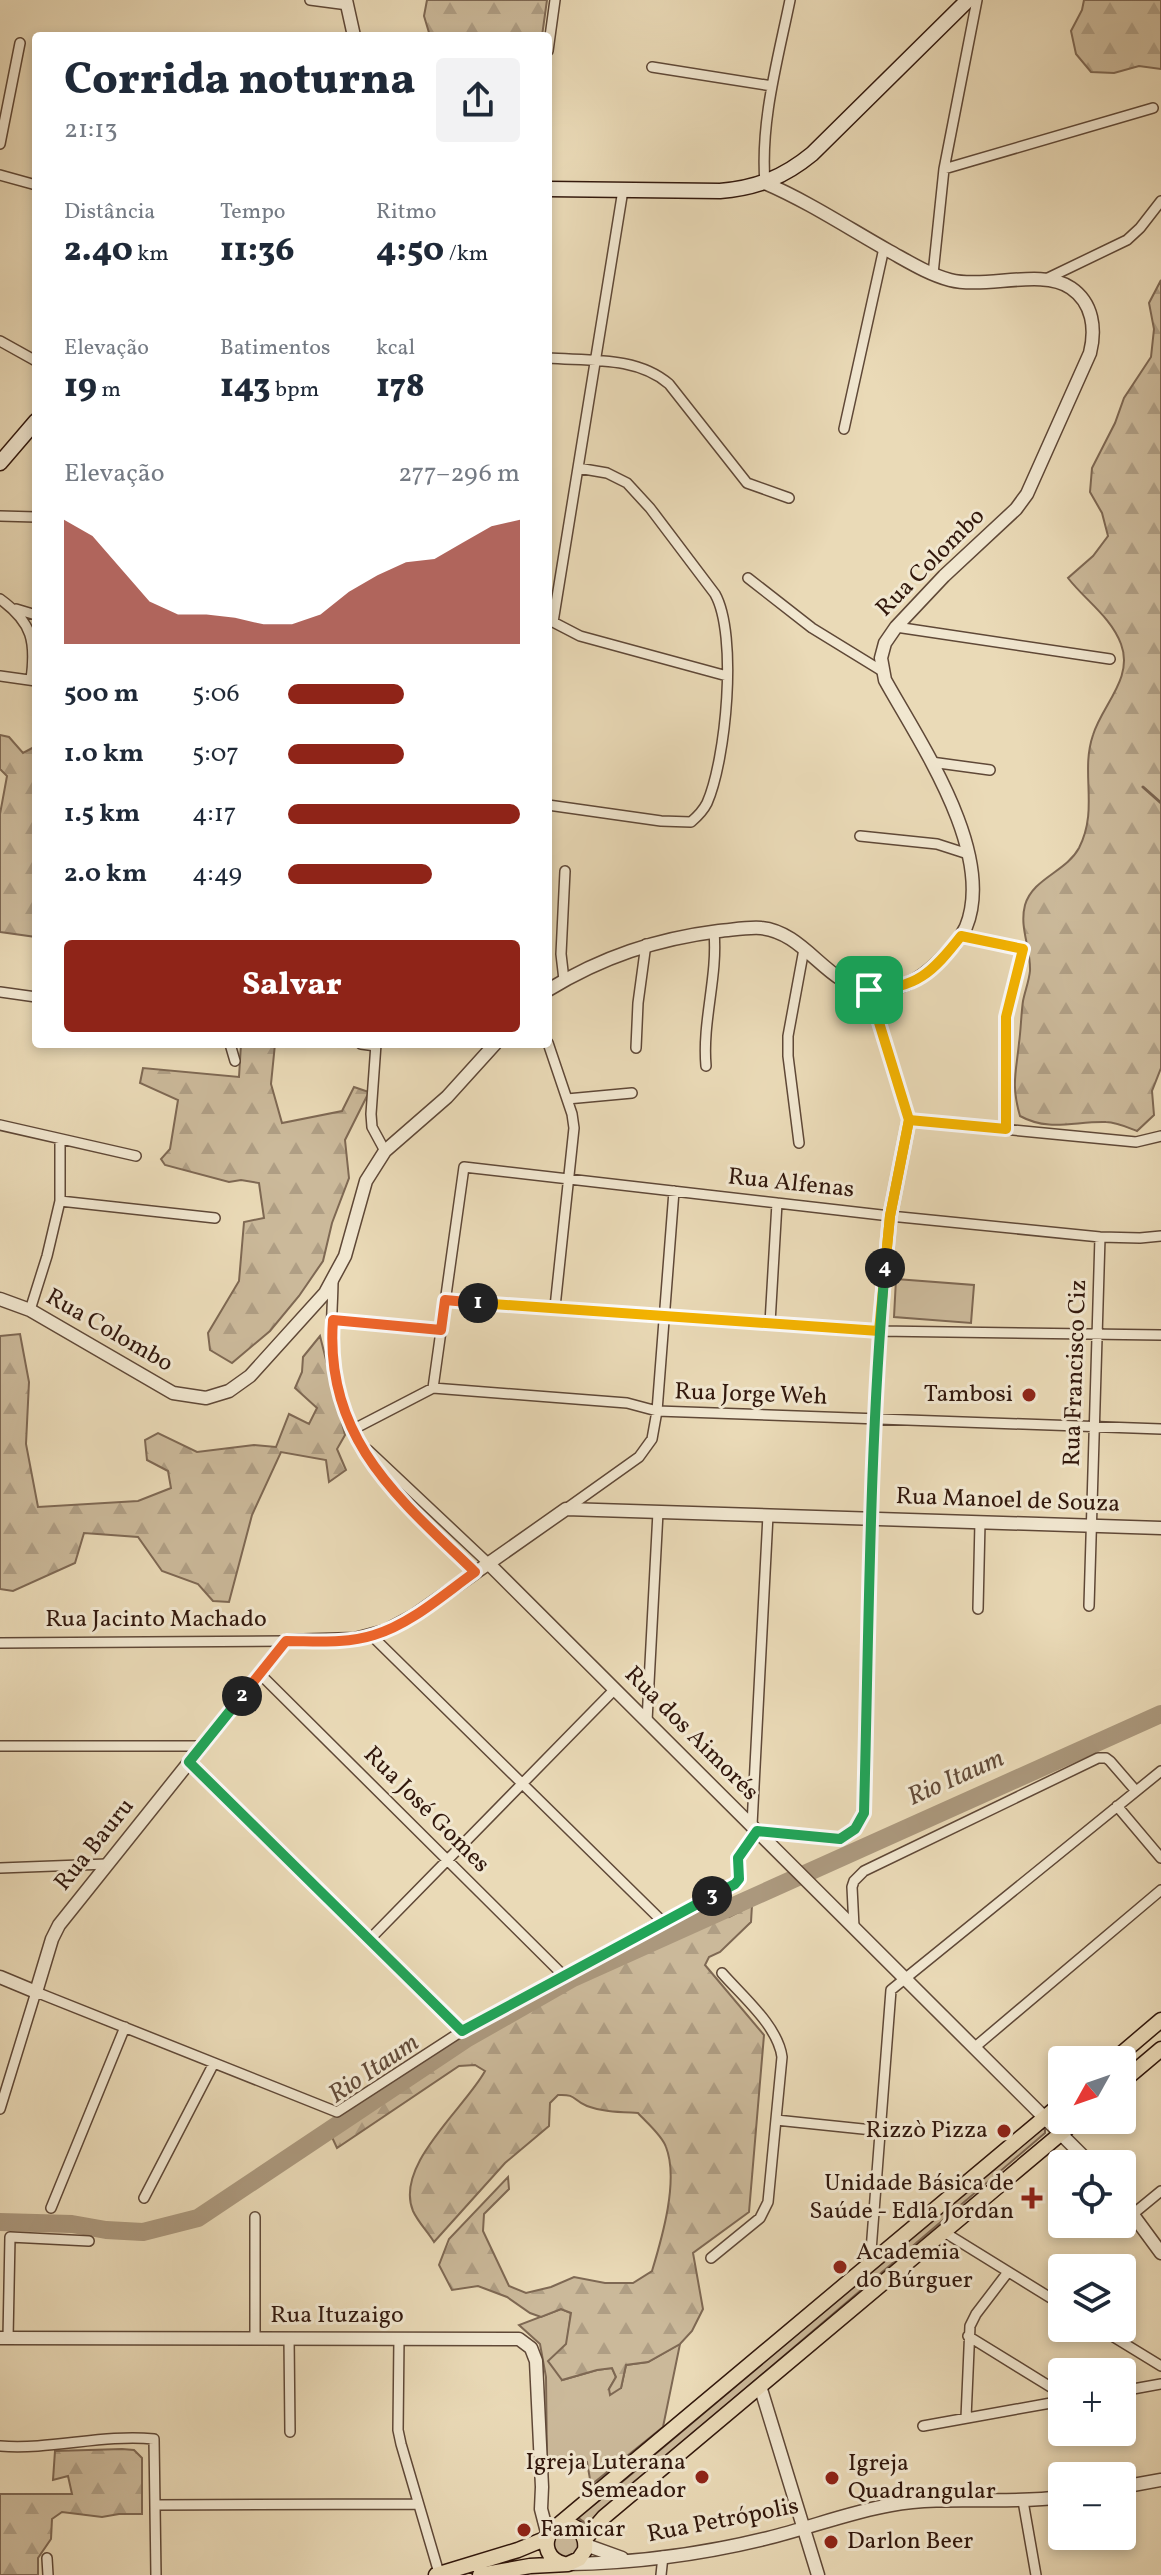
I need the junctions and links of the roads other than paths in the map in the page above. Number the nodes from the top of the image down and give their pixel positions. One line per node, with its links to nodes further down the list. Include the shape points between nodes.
1 (310, 0): 6 (street)
2 (555, 0): 8 (street)
3 (790, 0): 11 (street)
4 (968, 0): 16 (main road, via 812,154)
5 (977, 0): 14 (street)
6 (347, 3): 7 (street)
7 (353, 32)
8 (551, 32)
9 (20, 43): 13 (street)
10 (652, 67): 11 (street)
11 (772, 86): 16 (street)
12 (1153, 108): 14 (street)
13 (0, 144)
14 (944, 169): 22 (street)
15 (0, 175): 17 (street)
16 (765, 183): 19 (main road, via 720,191); 21 (street)
17 (32, 184)
18 (552, 189): 19 (main road)
19 (623, 190): 27 (street)
20 (1161, 201): 23 (street, via 1127,240)
21 (884, 248): 22 (street); 29 (street)
22 (933, 274): 23 (street, via 966,282)
23 (1046, 279): 39 (street, Rua Colombo, via 1070,287 1091,314 1093,337 1082,372 1021,503)
24 (0, 341): 26 (street)
25 (552, 358): 27 (street)
26 (32, 359)
27 (595, 362): 31 (street); 32 (street, via 654,372 747,483)
28 (32, 426): 30 (main road)
29 (844, 429)
30 (0, 463)
31 (578, 468): 44 (street, via 627,483 715,594 724,615); 44 (street, via 553,622 580,636)
32 (789, 498)
33 (0, 516): 34 (street)
34 (32, 517)
35 (748, 578): 42 (street, via 812,628)
36 (0, 599): 37 (street)
37 (13, 608): 38 (street); 40 (street)
38 (32, 614)
39 (896, 627): 41 (street); 42 (street, Rua Colombo, via 883,649)
40 (32, 642)
41 (1110, 659)
42 (882, 671): 46 (street)
43 (0, 676): 45 (street)
44 (727, 676): 48 (street, via 715,775 705,806 691,822)
45 (32, 681)
46 (931, 762): 47 (street); 50 (street, via 956,813)
47 (990, 770)
48 (552, 806)
49 (860, 836): 50 (street, via 937,844)
50 (968, 854): 53 (street, via 971,904)
51 (565, 871): 56 (street)
52 (714, 932): 54 (street); 55 (street, via 770,929); 67 (street)
53 (961, 936): 58 (street, via 913,982); 72 (street, via 1023,949 1006,1017)
54 (646, 944): 56 (street); 65 (street)
55 (804, 949): 58 (street, via 841,978); 75 (street, via 788,1036)
56 (564, 980): 57 (street)
57 (552, 988)
58 (869, 990): 70 (street)
59 (0, 992): 60 (street)
60 (32, 996)
61 (231, 1048): 66 (street)
62 (376, 1048): 76 (street, via 371,1114)
63 (491, 1048): 76 (street, Rua Colombo, via 447,1097)
64 (550, 1048): 69 (street)
65 (636, 1048)
66 (235, 1061)
67 (706, 1066)
68 (632, 1093): 69 (street)
69 (567, 1099): 78 (street, via 574,1128)
70 (909, 1120): 72 (street); 82 (street)
71 (0, 1125): 74 (street)
72 (1006, 1129): 73 (street, via 1136,1142)
73 (1161, 1136)
74 (60, 1141): 77 (street); 80 (street)
75 (799, 1143)
76 (385, 1151): 86 (street, Rua Colombo, via 366,1181 345,1256)
77 (136, 1156)
78 (569, 1179): 79 (street, Rua Alfenas); 88 (street, Rua Alfenas, via 464,1167); 89 (street)
79 (674, 1191): 81 (street, Rua Alfenas); 91 (street, Rua Jacinto Machado)
80 (60, 1201): 83 (street); 90 (street)
81 (777, 1203): 82 (street, Rua Alfenas); 93 (street)
82 (890, 1216): 85 (street, Rua Alfenas); 95 (street)
83 (215, 1218)
84 (1161, 1236): 85 (street, Rua Alfenas)
85 (1100, 1237): 96 (street, Rua Francisco Ciz)
86 (333, 1279): 90 (street, Rua Colombo, via 250,1376 229,1391 206,1398 162,1389); 92 (street, Rua dos Aimorés)
87 (0, 1299): 90 (street, Rua Colombo)
88 (445, 1300): 89 (street); 94 (street)
89 (555, 1307): 91 (street)
90 (30, 1310)
91 (664, 1315): 93 (street); 99 (street, Rua Jacinto Machado)
92 (333, 1320): 94 (street); 103 (street, Rua dos Aimorés, via 335,1379)
93 (770, 1323): 95 (street)
94 (441, 1330): 98 (street)
95 (879, 1331): 96 (street); 100 (street)
96 (1097, 1334): 97 (street); 101 (street, Rua Francisco Ciz)
97 (1161, 1335)
98 (433, 1388): 99 (street, Rua Jorge Weh, via 627,1403); 103 (street)
99 (657, 1411): 100 (street, Rua Jorge Weh); 105 (street, Rua Jacinto Machado, via 652,1439 639,1457)
100 (875, 1419): 101 (street, Rua Jorge Weh); 108 (street)
101 (1094, 1427): 102 (street, Rua Jorge Weh); 110 (street, Rua Francisco Ciz)
102 (1161, 1429)
103 (352, 1430): 104 (street, Rua dos Aimorés)
104 (359, 1441): 112 (street, Rua dos Aimorés); 113 (street, Rua dos Aimorés, via 383,1481)
105 (566, 1509): 106 (street, Rua Manoel de Souza); 112 (street, Rua Jacinto Machado)
106 (658, 1512): 107 (street, Rua Manoel de Souza); 121 (street)
107 (768, 1515): 108 (street, Rua Manoel de Souza); 129 (street)
108 (871, 1519): 109 (street, Rua Manoel de Souza); 129 (street, via 864,1813 855,1829 840,1839)
109 (980, 1522): 110 (street, Rua Manoel de Souza); 115 (street)
110 (1091, 1526): 111 (street, Rua Manoel de Souza); 114 (street, Rua Francisco Ciz)
111 (1161, 1528)
112 (488, 1563): 113 (street, Rua Jacinto Machado); 120 (street, Rua dos Aimorés)
113 (475, 1572): 116 (street, Rua Jacinto Machado, via 415,1615)
114 (1089, 1606)
115 (978, 1609)
116 (372, 1636): 117 (street, Rua Jacinto Machado); 126 (street)
117 (286, 1641): 118 (street, Rua Jacinto Machado); 119 (street, Rua Bauru)
118 (0, 1643)
119 (260, 1674): 123 (street, Rua Bauru); 131 (street, Rua José Gomes)
120 (615, 1689): 121 (street, Rua dos Aimorés); 126 (street)
121 (647, 1721): 129 (street, Rua dos Aimorés)
122 (0, 1746): 123 (street)
123 (202, 1746): 124 (street, Rua Bauru)
124 (189, 1762): 132 (street, Rua Bauru); 137 (street)
125 (1161, 1771): 127 (street)
126 (523, 1783): 131 (street); 135 (street)
127 (1136, 1791): 128 (street); 136 (street, via 1110,1761 1098,1758 864,1871 852,1887)
128 (1117, 1806): 130 (street); 141 (street)
129 (754, 1828): 135 (street, via 738,1858 735,1884); 136 (street, Rua dos Aimorés)
130 (1161, 1858)
131 (447, 1860): 137 (street); 139 (street, Rua José Gomes)
132 (107, 1864): 133 (street); 142 (street, Rua Bauru, via 59,1925)
133 (0, 1868)
134 (1161, 1890): 147 (street)
135 (662, 1921): 139 (street)
136 (854, 1927): 141 (street, Rua dos Aimorés)
137 (369, 1940): 145 (street)
138 (722, 1973): 153 (street, via 781,2047)
139 (563, 1975): 145 (street)
140 (0, 1977): 142 (street)
141 (906, 1978): 147 (street, Rua dos Aimorés); 154 (street, via 891,1990)
142 (36, 1992): 144 (street); 151 (street, Rua Bauru)
143 (1161, 2020): 146 (main road)
144 (125, 2027): 149 (street); 160 (street)
145 (462, 2031): 149 (street, via 337,2112)
146 (1130, 2046)
147 (975, 2047): 152 (street, Rua dos Aimorés)
148 (1161, 2049): 150 (main road)
149 (214, 2063): 159 (street)
150 (1136, 2070)
151 (0, 2109)
152 (1046, 2117): 168 (main road)
153 (776, 2120): 154 (street); 167 (street, via 765,2211)
154 (882, 2131): 168 (street)
155 (1060, 2134): 164 (main road)
156 (1062, 2134): 157 (street, Rua dos Aimorés)
157 (1077, 2150)
158 (1161, 2191): 161 (street)
159 (144, 2198)
160 (51, 2208)
161 (1136, 2212)
162 (255, 2217): 173 (street)
163 (1136, 2218): 166 (street)
164 (944, 2232): 169 (street); 180 (main road)
165 (89, 2241): 172 (street, via 10,2237)
166 (1161, 2253)
167 (711, 2258)
168 (870, 2264): 194 (main road)
169 (1008, 2272): 170 (street); 171 (street, via 976,2314)
170 (1048, 2296)
171 (968, 2336): 179 (street); 183 (street)
172 (4, 2338): 173 (street, Rua Ituzaigo)
173 (255, 2338): 174 (street, Rua Ituzaigo)
174 (289, 2338): 175 (street, Rua Ituzaigo); 185 (street)
175 (399, 2338): 191 (street, via 398,2430); 194 (street, Rua Ituzaigo, via 507,2338 526,2343 537,2370 542,2487)
176 (1122, 2342): 177 (street)
177 (1161, 2366)
178 (1161, 2384): 181 (street)
179 (1048, 2385)
180 (760, 2386): 193 (street); 195 (main road, via 604,2517)
181 (1136, 2388)
182 (1048, 2403): 183 (street)
183 (966, 2418): 184 (street)
184 (923, 2426)
185 (290, 2432)
186 (0, 2446): 192 (street, via 154,2439)
187 (1161, 2480): 188 (street)
188 (1136, 2484)
189 (1048, 2498): 190 (street, Rua Petrópolis)
190 (1023, 2501): 193 (street, Rua Petrópolis, via 891,2505); 206 (street)
191 (418, 2504): 192 (street); 200 (street)
192 (155, 2505): 202 (street)
193 (802, 2529): 196 (street, Rua Petrópolis); 205 (street)
194 (553, 2531): 195 (main road, via 576,2527); 199 (main road, via 549,2555); 200 (main road, via 518,2550)
195 (586, 2542): 198 (street, Rua Petrópolis); 199 (main road, via 583,2555)
196 (663, 2556): 198 (street, Rua Petrópolis); 204 (street)
197 (47, 2558): 201 (street)
198 (629, 2560): 199 (street, Rua Petrópolis)
199 (566, 2564): 203 (main road, Rua Petrópolis)
200 (437, 2574)
201 (48, 2575)
202 (156, 2575)
203 (480, 2575)
204 (661, 2575)
205 (818, 2575)
206 (1036, 2575)

